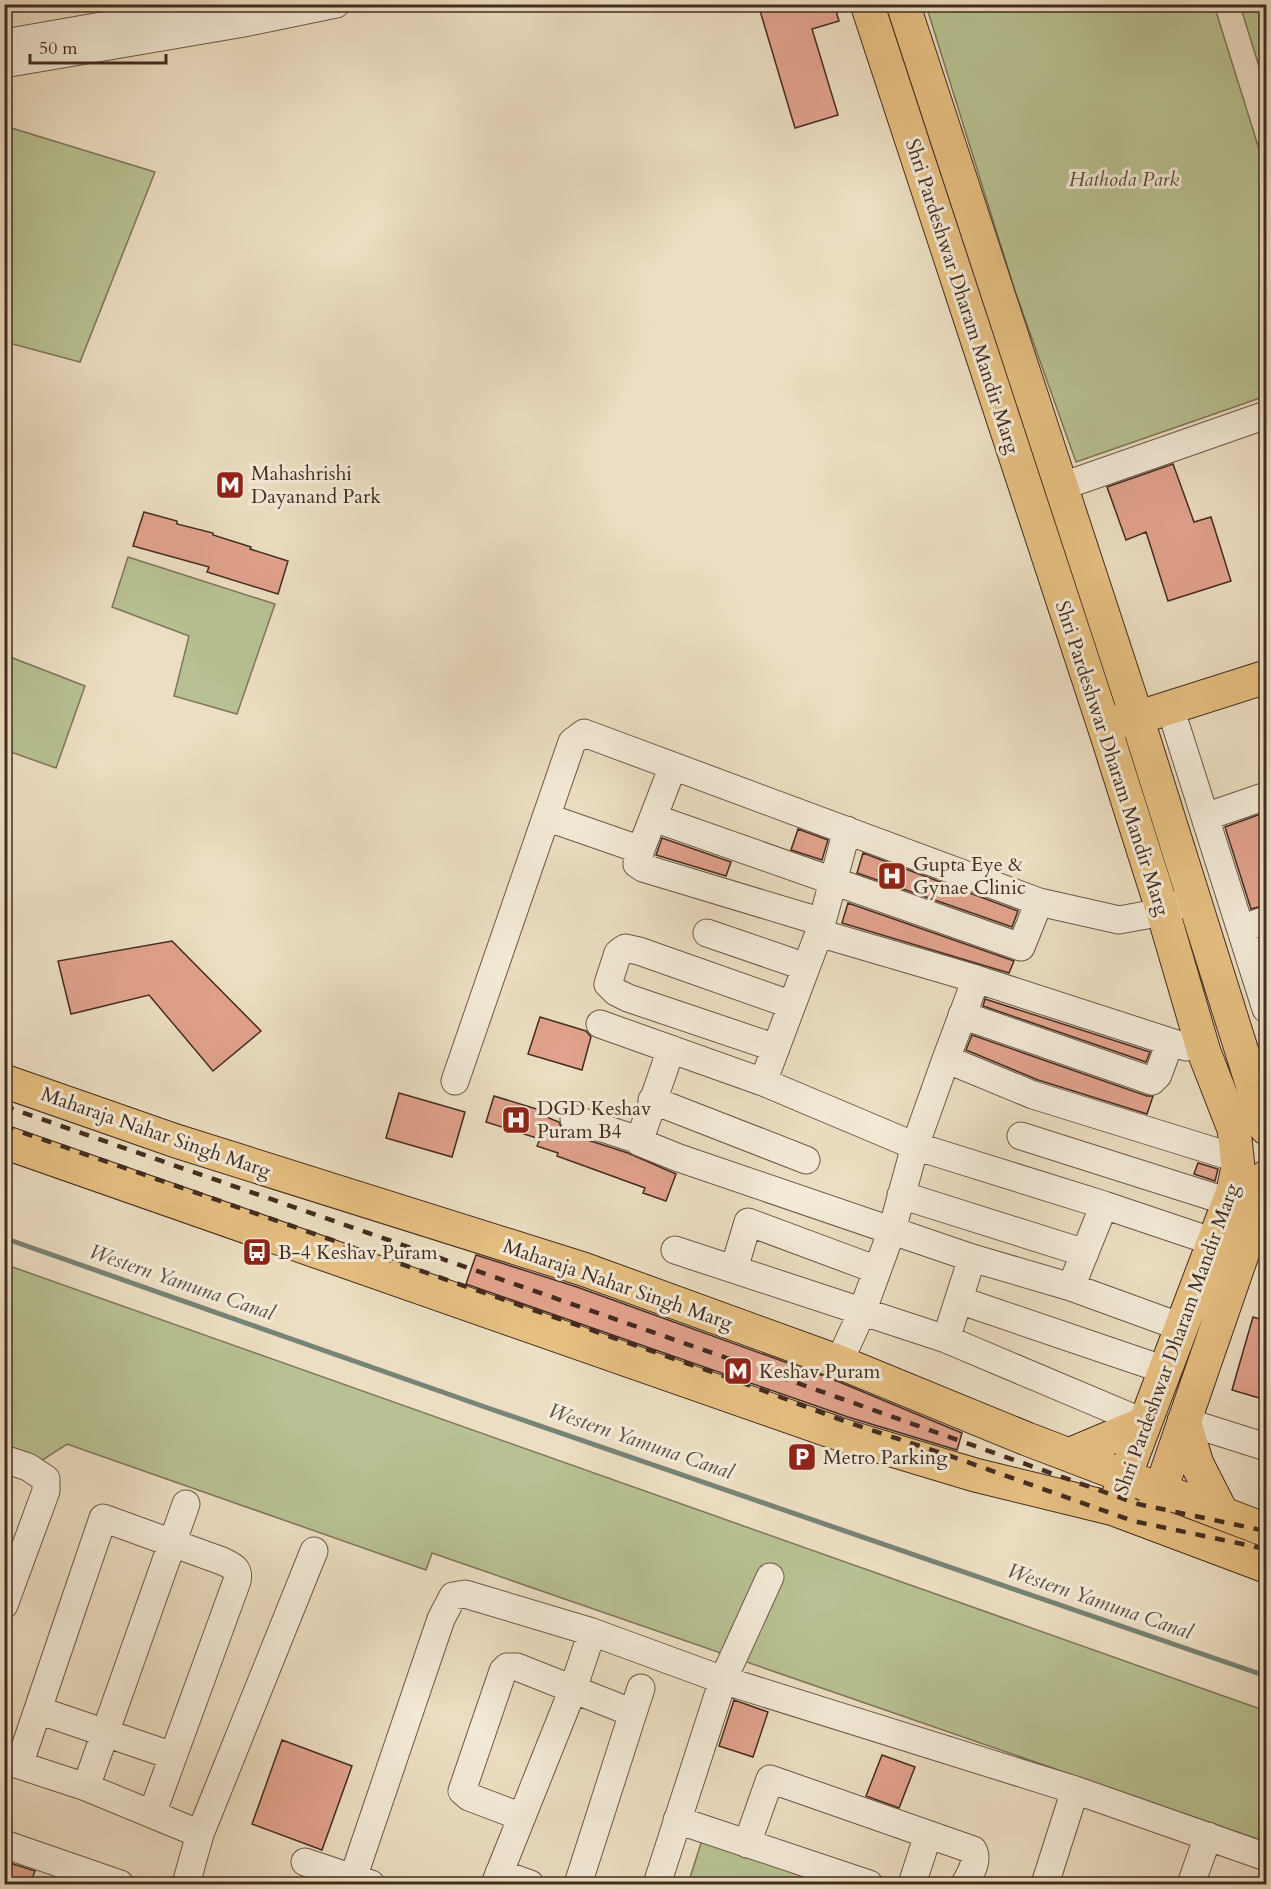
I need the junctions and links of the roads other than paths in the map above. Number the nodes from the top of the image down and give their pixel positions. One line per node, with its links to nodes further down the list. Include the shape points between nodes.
1 (227, 4): 5 (street)
2 (336, 4): 6 (street)
3 (867, 4): 13 (main road, Shri Pardeshwar Dharam Mandir Marg)
4 (903, 4): 8 (main road, Shri Pardeshwar Dharam Mandir Marg)
5 (4, 43)
6 (4, 64)
7 (1266, 415): 8 (street)
8 (1060, 487): 12 (main road, Shri Pardeshwar Dharam Mandir Marg)
9 (1266, 676): 12 (main road)
10 (1266, 696): 11 (main road)
11 (1176, 726): 12 (main road); 17 (street)
12 (1140, 727): 13 (main road); 22 (main road, Shri Pardeshwar Dharam Mandir Marg)
13 (1107, 735): 24 (main road, Shri Pardeshwar Dharam Mandir Marg)
14 (673, 766): 16 (street, via 584,733 572,742); 18 (street); 19 (street)
15 (1266, 796): 17 (street)
16 (546, 817): 20 (street); 43 (street)
17 (1205, 817): 27 (street)
18 (654, 818): 20 (street); 21 (street)
19 (847, 830): 21 (street); 23 (street)
20 (641, 850): 26 (street, via 637,864 643,868)
21 (833, 881): 23 (street, via 1021,946); 26 (street)
22 (1194, 899): 24 (street); 36 (main road, Shri Pardeshwar Dharam Mandir Marg)
23 (1040, 902): 24 (street, via 1119,920)
24 (1163, 912): 40 (main road, Shri Pardeshwar Dharam Mandir Marg)
25 (1266, 920): 27 (street)
26 (821, 927): 29 (street); 30 (street)
27 (1241, 929): 32 (street)
28 (707, 933): 29 (street)
29 (806, 967): 31 (street)
30 (976, 979): 33 (street); 37 (street)
31 (792, 1005): 38 (street); 38 (street, via 639,951 625,948 618,952 608,984 616,992)
32 (1266, 1009)
33 (962, 1015): 37 (street, via 1152,1081); 41 (street)
34 (1266, 1019): 36 (street)
35 (600, 1024): 39 (street)
36 (1236, 1028): 48 (main road, Shri Pardeshwar Dharam Mandir Marg)
37 (1170, 1042): 40 (street)
38 (776, 1048): 44 (street)
39 (671, 1049): 44 (street); 46 (street)
40 (1204, 1052): 53 (main road, Shri Pardeshwar Dharam Mandir Marg, via 1234,1129)
41 (946, 1059): 45 (street); 52 (street)
42 (4, 1081): 72 (main road, Maharaja Nahar Singh Marg, via 176,1141 583,1269)
43 (455, 1081)
44 (763, 1082): 52 (street)
45 (1033, 1095): 49 (street); 53 (street)
46 (652, 1100): 50 (street); 54 (street)
47 (574, 1119): 50 (street)
48 (1266, 1128)
49 (1021, 1136): 55 (street); 58 (street)
50 (639, 1140): 60 (street, via 679,1158)
51 (4, 1142): 82 (main road, via 842,1435 975,1475)
52 (915, 1146): 55 (street); 57 (street)
53 (1236, 1158): 58 (main road, Shri Pardeshwar Dharam Mandir Marg, via 1238,1167)
54 (806, 1160)
55 (1010, 1175): 59 (street)
56 (1266, 1177): 74 (main road, Shri Pardeshwar Dharam Mandir Marg)
57 (902, 1195): 60 (street); 63 (street)
58 (1229, 1202): 61 (main road, Shri Pardeshwar Dharam Mandir Marg)
59 (1104, 1204): 61 (street); 63 (street)
60 (892, 1230): 64 (street); 66 (street)
61 (1214, 1242): 70 (main road, Shri Pardeshwar Dharam Mandir Marg)
62 (675, 1250): 65 (street)
63 (1085, 1253): 67 (street)
64 (972, 1258): 67 (street); 68 (street)
65 (734, 1269): 66 (street, via 748,1222); 69 (street)
66 (877, 1270): 69 (street)
67 (1071, 1287): 70 (street)
68 (958, 1300): 71 (street); 73 (street)
69 (862, 1312): 71 (street); 72 (street)
70 (1181, 1328): 73 (main road, Shri Pardeshwar Dharam Mandir Marg)
71 (946, 1339): 75 (street)
72 (838, 1362): 77 (main road, Maharaja Nahar Singh Marg)
73 (1165, 1371): 75 (main road, Shri Pardeshwar Dharam Mandir Marg)
74 (1184, 1421): 76 (street); 80 (main road, Shri Pardeshwar Dharam Mandir Marg); 83 (main road, via 1197,1464)
75 (1145, 1423): 77 (main road); 79 (main road, Shri Pardeshwar Dharam Mandir Marg)
76 (1266, 1448)
77 (1069, 1455): 79 (main road, Maharaja Nahar Singh Marg)
78 (4, 1459): 90 (street, via 28,1467 46,1479 46,1491)
79 (1125, 1476): 80 (main road, Maharaja Nahar Singh Marg); 82 (main road, Shri Pardeshwar Dharam Mandir Marg)
80 (1160, 1490): 83 (main road, Maharaja Nahar Singh Marg); 84 (main road, Shri Pardeshwar Dharam Mandir Marg)
81 (186, 1504): 86 (street)
82 (1114, 1509): 84 (main road)
83 (1222, 1513): 85 (main road, Maharaja Nahar Singh Marg)
84 (1149, 1522): 88 (main road)
85 (1266, 1530)
86 (171, 1542): 94 (street, via 103,1518); 95 (street); 96 (street, via 235,1567 238,1574)
87 (314, 1551): 103 (street)
88 (1266, 1566)
89 (770, 1577): 92 (street)
90 (4, 1605)
91 (592, 1632): 92 (street); 93 (street); 111 (street, via 465,1594 453,1596 441,1618)
92 (723, 1680): 99 (street); 102 (street)
93 (573, 1689): 101 (street); 101 (street, via 517,1667 503,1671 462,1791); 116 (street, via 637,1700)
94 (38, 1710): 95 (street); 97 (street)
95 (105, 1732): 96 (street); 98 (street)
96 (173, 1756): 100 (street)
97 (12, 1762): 98 (street)
98 (86, 1787): 100 (street)
99 (1076, 1790): 105 (street); 112 (street)
100 (152, 1814): 103 (street)
101 (522, 1817): 110 (street)
102 (677, 1820): 107 (street); 117 (street)
103 (200, 1834): 114 (street)
104 (927, 1835): 107 (street, via 770,1779); 119 (street); 120 (street, via 973,1850 975,1861)
105 (1208, 1836): 108 (street); 121 (street)
106 (4, 1844): 113 (street)
107 (747, 1844): 118 (street)
108 (1266, 1857)
109 (305, 1862): 111 (street)
110 (497, 1879): 115 (street)
111 (366, 1883)
112 (1051, 1883)
113 (120, 1884)
114 (186, 1884)
115 (530, 1884)
116 (578, 1884)
117 (657, 1884)
118 (869, 1884)
119 (912, 1884)
120 (966, 1884)
121 (1191, 1884)

